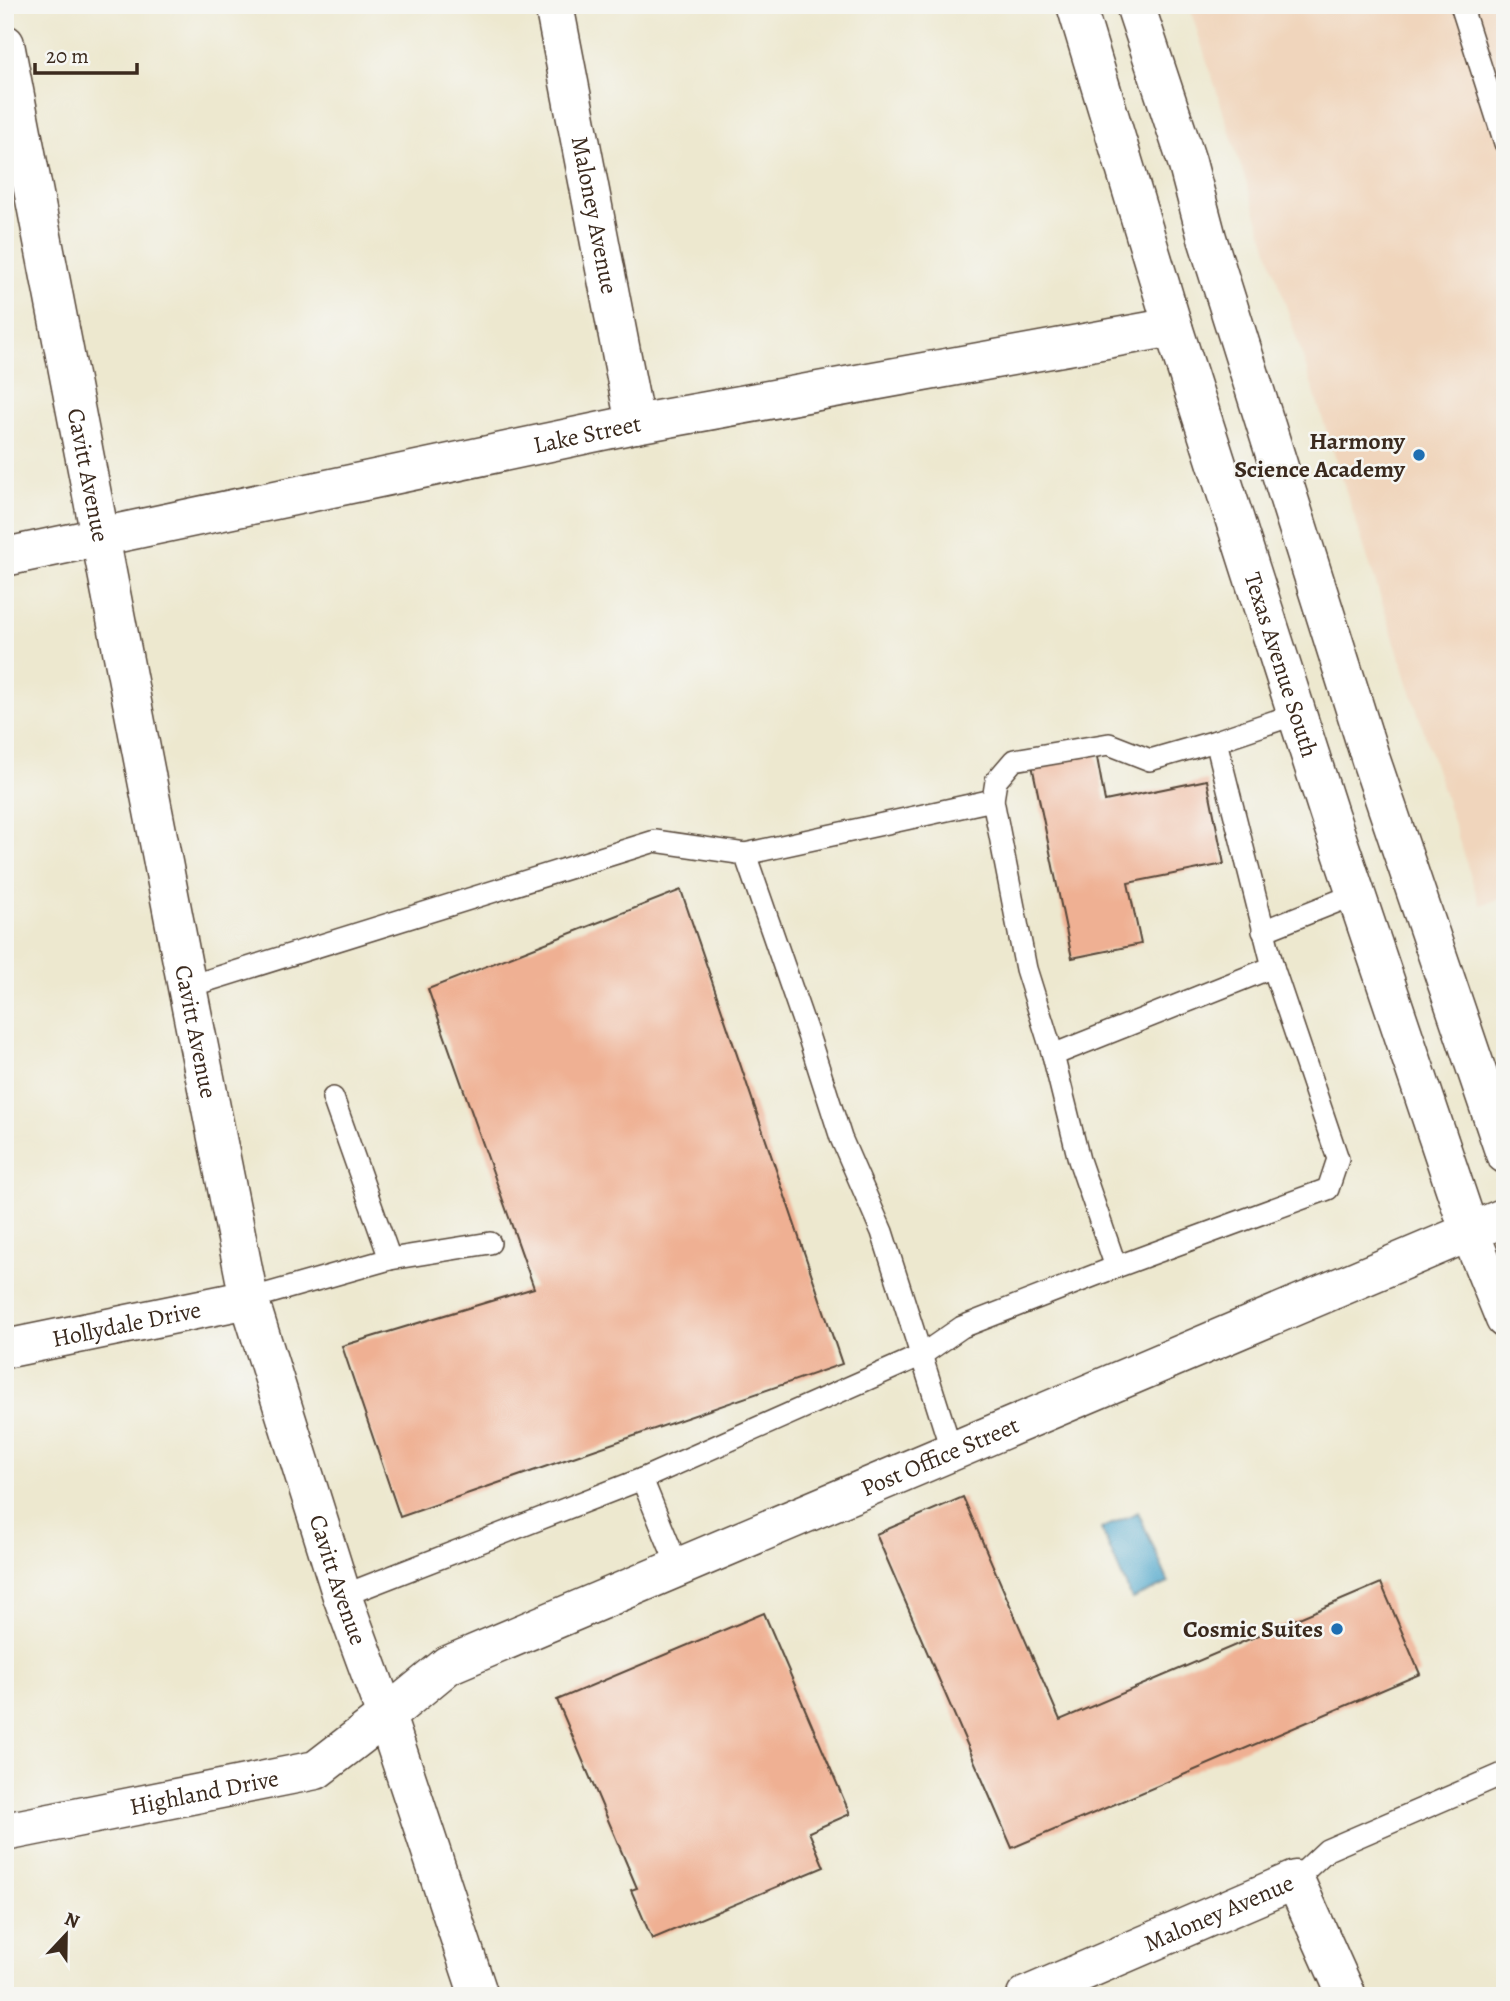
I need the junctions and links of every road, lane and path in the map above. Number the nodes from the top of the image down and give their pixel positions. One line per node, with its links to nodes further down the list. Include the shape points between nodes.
1 (554, 5): 8 (street, Maloney Avenue)
2 (1076, 5): 7 (street, Texas Avenue South)
3 (1135, 5): 21 (street, via 1371,760)
4 (1461, 5): 6 (lane)
5 (5, 44): 9 (street, Cavitt Avenue)
6 (1505, 143)
7 (1173, 327): 8 (street, Lake Street); 11 (street, Texas Avenue South)
8 (635, 424): 9 (street, Lake Street)
9 (100, 537): 10 (street, Lake Street); 18 (street, Cavitt Avenue)
10 (5, 556)
11 (1296, 714): 12 (lane); 15 (street, Texas Avenue South)
12 (1216, 741): 13 (lane, via 1150,760 1110,744 1013,760 996,781); 16 (lane)
13 (993, 800): 14 (lane); 19 (lane, via 1026,969)
14 (745, 854): 18 (lane, via 656,841); 30 (lane, via 841,1138 882,1232)
15 (1356, 894): 16 (lane); 23 (street, Texas Avenue South)
16 (1264, 931): 17 (lane)
17 (1273, 967): 19 (lane); 26 (lane, via 1338,1159 1328,1189)
18 (187, 987): 27 (street, Cavitt Avenue)
19 (1053, 1055): 26 (lane, via 1079,1160)
20 (333, 1098): 25 (lane)
21 (1505, 1154)
22 (1505, 1217): 23 (street, Post Office Street)
23 (1469, 1233): 28 (street, Texas Avenue South); 31 (street, Post Office Street)
24 (490, 1242): 25 (lane)
25 (390, 1259): 27 (lane)
26 (1116, 1267): 30 (lane, via 962,1327)
27 (249, 1299): 29 (street, Hollydale Drive); 34 (street, Cavitt Avenue)
28 (1505, 1319)
29 (5, 1349)
30 (920, 1356): 31 (lane); 32 (lane)
31 (952, 1452): 33 (street, Post Office Street)
32 (642, 1479): 33 (lane); 34 (lane)
33 (678, 1567): 35 (street, Post Office Street, via 448,1665)
34 (342, 1596): 35 (street, Cavitt Avenue)
35 (386, 1716): 37 (street, Highland Drive, via 316,1770); 39 (street, Cavitt Avenue)
36 (1505, 1773): 38 (lane, via 1327,1850)
37 (5, 1832)
38 (1295, 1880): 40 (street, Maloney Avenue); 41 (street, Maloney Avenue)
39 (479, 1996)
40 (1026, 1996)
41 (1347, 1996)

